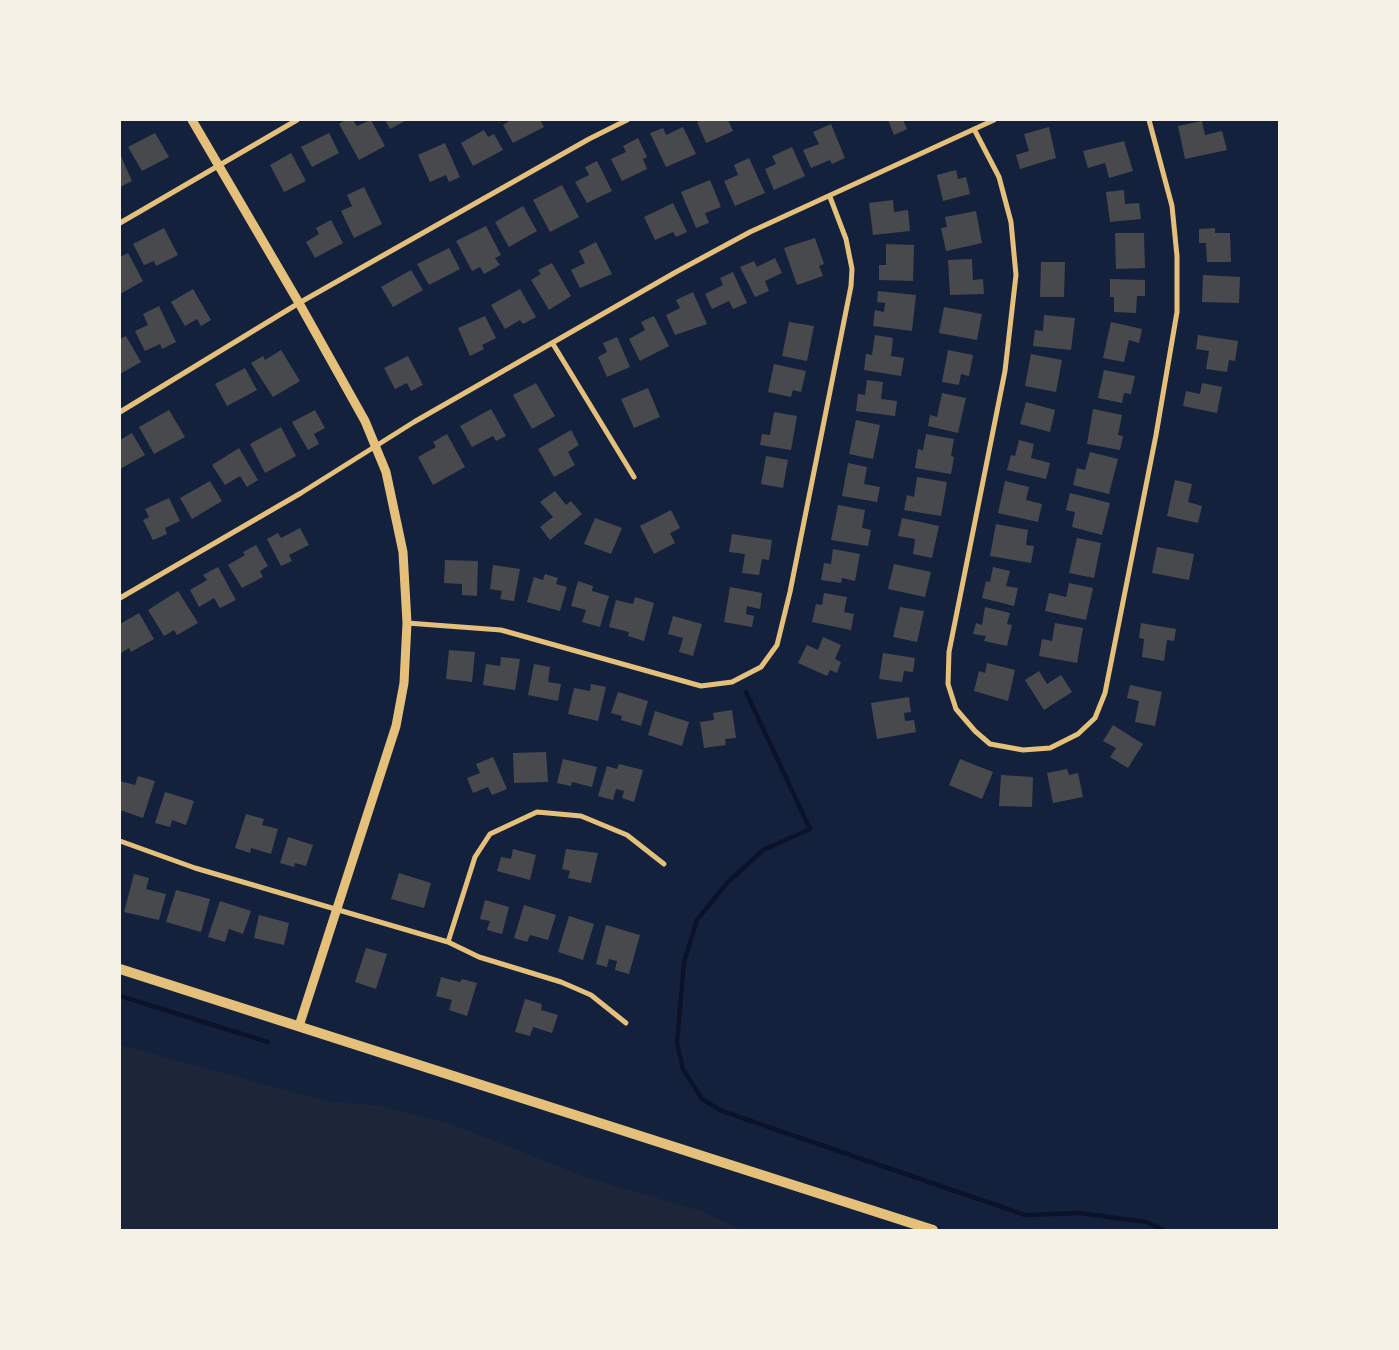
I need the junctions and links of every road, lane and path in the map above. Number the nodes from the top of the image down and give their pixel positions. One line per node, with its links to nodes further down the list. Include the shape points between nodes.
1 (192, 120): 7 (street)
2 (297, 120): 7 (street)
3 (627, 120): 10 (street)
4 (994, 120): 6 (street)
5 (1149, 120): 6 (street, via 1172,206 1177,256 1177,312 1105,693 1095,718 1078,734 1050,748 1023,750 990,744 975,731 956,709 948,684 949,652 1005,371 1016,275 1011,222 998,177)
6 (974, 129): 8 (street)
7 (218, 164): 9 (street); 10 (street)
8 (830, 197): 11 (street, via 750,232); 16 (street, via 846,239 852,269 851,286 790,592 777,645 761,667 732,682 701,686 501,630)
9 (120, 223)
10 (299, 303): 12 (street); 13 (street, via 352,396)
11 (553, 344): 13 (street); 14 (street)
12 (120, 412)
13 (376, 446): 15 (street); 16 (street, via 395,506)
14 (634, 477)
15 (120, 598)
16 (407, 623): 19 (street, via 404,683 396,726)
17 (120, 841): 19 (street, via 195,868)
18 (664, 864): 20 (street, via 627,835 581,816 537,812 490,834 475,856)
19 (335, 910): 20 (street); 23 (street)
20 (448, 942): 22 (street, via 479,957 583,992)
21 (120, 969): 23 (main road)
22 (626, 1024)
23 (299, 1026): 24 (main road)
24 (933, 1230)

